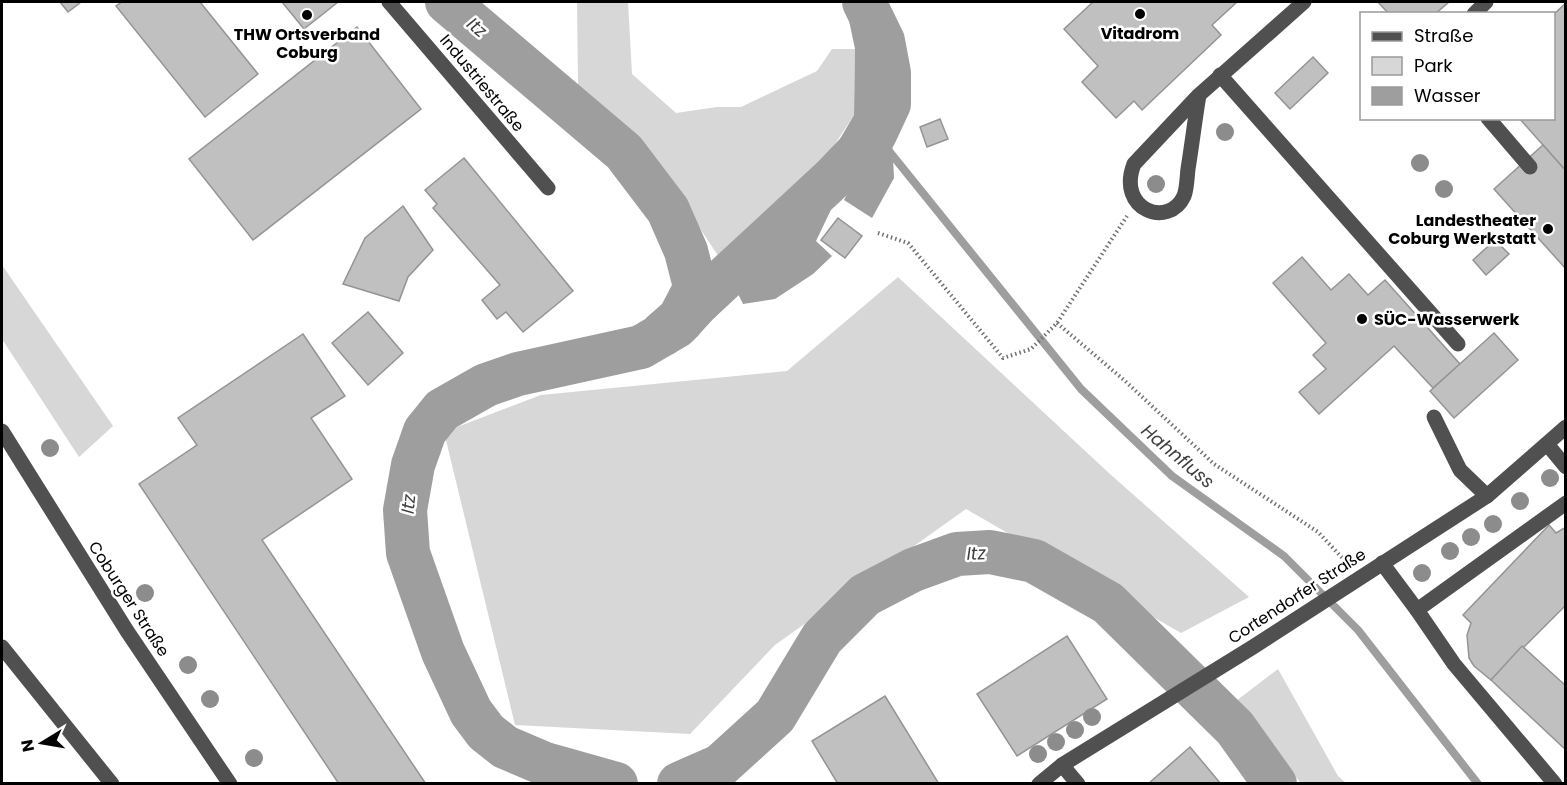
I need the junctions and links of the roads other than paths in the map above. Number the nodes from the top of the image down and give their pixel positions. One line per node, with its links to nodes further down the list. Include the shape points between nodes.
1 (389, 2): 7 (street, Industriestraße)
2 (1304, 2): 3 (street)
3 (1220, 75): 4 (street); 8 (street)
4 (1199, 95): 4 (street, via 1134,164 1130,191 1148,211 1161,213 1173,209 1184,196)
5 (1490, 120): 6 (street)
6 (1530, 167)
7 (548, 188)
8 (1458, 344)
9 (1434, 417): 14 (street, via 1460,470)
10 (1566, 427): 12 (street, Cortendorfer Straße)
11 (2, 432): 21 (street, Coburger Straße, via 127,631)
12 (1547, 444): 13 (street); 14 (street, Cortendorfer Straße)
13 (1566, 467)
14 (1487, 496): 16 (street, Cortendorfer Straße)
15 (1566, 503): 17 (street)
16 (1382, 562): 17 (street); 19 (street, Cortendorfer Straße, via 1254,647)
17 (1417, 610): 24 (street, via 1454,664)
18 (2, 647): 20 (street)
19 (1062, 765): 22 (street, Cortendorfer Straße); 23 (street)
20 (112, 783)
21 (230, 783)
22 (1039, 783)
23 (1078, 783)
24 (1555, 783)

